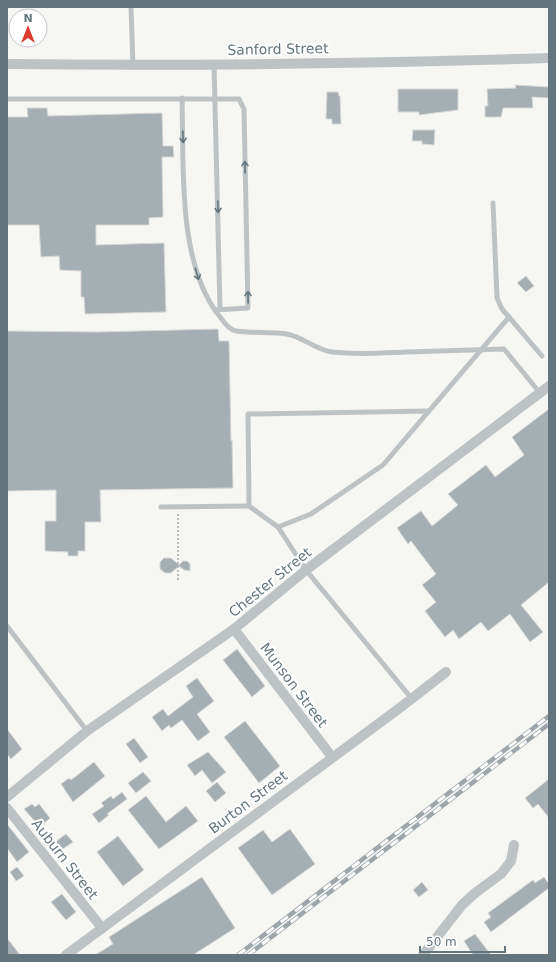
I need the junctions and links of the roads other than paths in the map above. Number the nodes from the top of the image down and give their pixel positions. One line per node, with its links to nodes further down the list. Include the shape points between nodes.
1 (131, 7): 5 (lane)
2 (549, 58): 4 (street, Sanford Street)
3 (7, 64): 5 (street, Sanford Street)
4 (214, 64): 5 (street, Sanford Street); 7 (lane)
5 (133, 66)
6 (182, 98): 7 (lane); 8 (lane); 10 (lane, one-way to 10, via 186,218 189,236 198,278 207,297)
7 (215, 98): 10 (lane, one-way to 10); 10 (lane, one-way to 7, via 248,308 244,109 239,99)
8 (7, 99)
9 (493, 203): 11 (lane, via 497,298)
10 (218, 309): 12 (lane, via 228,327 235,331 289,334 331,352 372,354)
11 (509, 317): 12 (lane); 13 (lane)
12 (480, 350): 15 (lane, via 504,349); 16 (lane)
13 (542, 356)
14 (549, 386): 15 (street, Chester Street)
15 (540, 393): 20 (street, Chester Street)
16 (429, 411): 17 (lane, via 248,414); 19 (lane, via 383,465 311,514)
17 (249, 506): 18 (lane); 19 (lane)
18 (161, 507)
19 (278, 527): 20 (lane)
20 (306, 570): 22 (street, Chester Street); 24 (lane)
21 (7, 626): 25 (lane)
22 (234, 629): 25 (street, Chester Street); 26 (street, Munson Street)
23 (446, 672): 24 (street, Burton Street)
24 (412, 699): 26 (street, Burton Street)
25 (87, 731): 27 (street, Chester Street)
26 (332, 758): 30 (street, Burton Street)
27 (7, 797)
28 (7, 808): 30 (street, Auburn Street)
29 (514, 845): 32 (street, via 511,861 501,874 462,905)
30 (102, 928): 31 (street, Burton Street)
31 (66, 955)
32 (424, 955)

